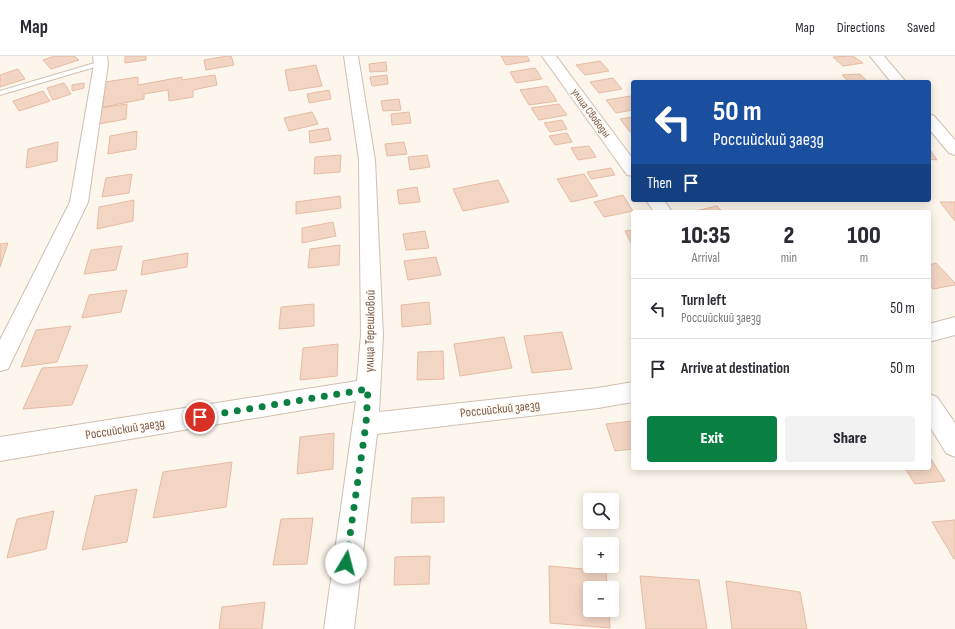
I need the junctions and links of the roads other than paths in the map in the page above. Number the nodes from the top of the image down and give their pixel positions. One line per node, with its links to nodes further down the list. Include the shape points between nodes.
1 (351, 56): 13 (street, улица Терешковой, via 368,160 372,335)
2 (549, 56): 9 (street, улица Свободы)
3 (878, 56): 5 (street)
4 (100, 60): 6 (lane); 12 (street, via 79,202)
5 (897, 80)
6 (0, 93)
7 (931, 121): 8 (street)
8 (955, 150)
9 (631, 167)
10 (955, 326): 11 (street)
11 (931, 332)
12 (0, 362)
13 (368, 389): 16 (street, улица Терешковой); 18 (street, Российский заезд)
14 (631, 392): 16 (street, Российский заезд)
15 (931, 407): 17 (street)
16 (366, 424): 19 (street, улица Терешковой)
17 (955, 445)
18 (0, 449)
19 (339, 629)

